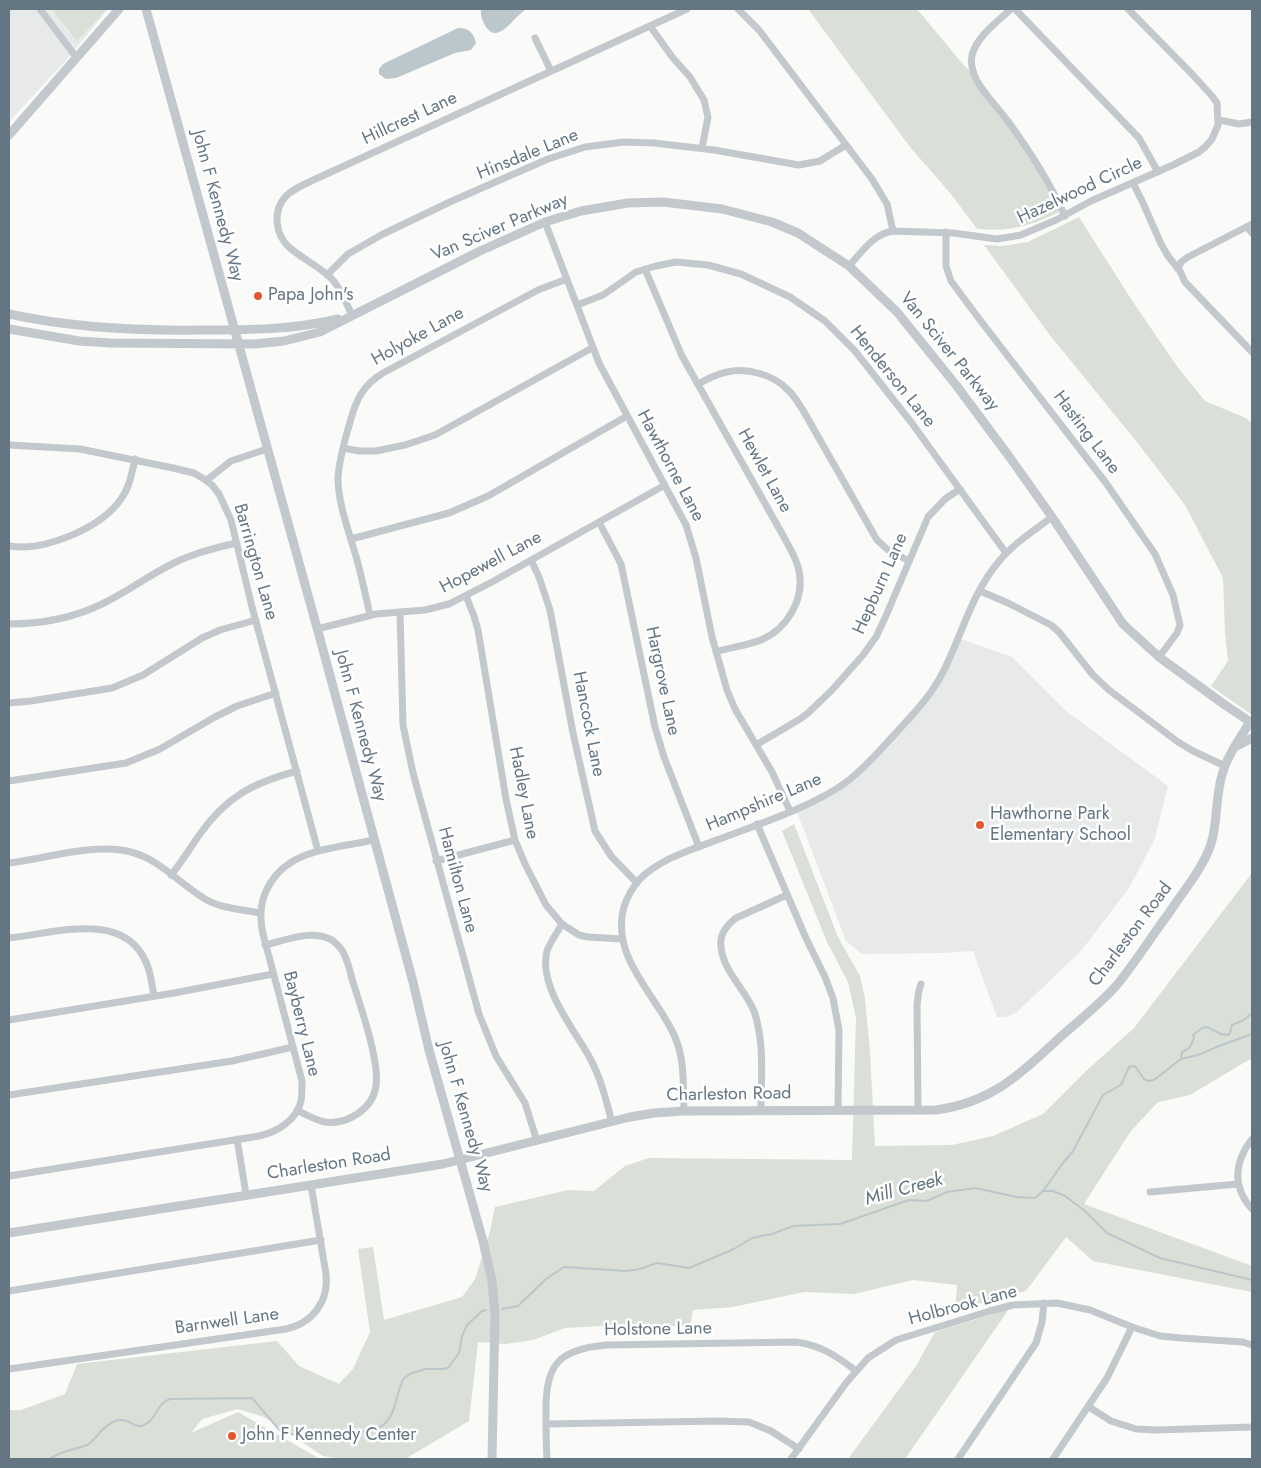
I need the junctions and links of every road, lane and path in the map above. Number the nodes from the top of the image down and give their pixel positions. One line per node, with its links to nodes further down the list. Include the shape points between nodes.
1 (40, 9): 13 (street)
2 (120, 9): 11 (street)
3 (127, 9): 11 (street)
4 (146, 9): 37 (street, John F Kennedy Way)
5 (687, 9): 10 (street, Hillcrest Lane)
6 (738, 9): 18 (street, via 759,30)
7 (1011, 9): 22 (street, via 975,47 973,72 1036,160)
8 (1015, 9): 20 (street, Hazelwood Circle, via 1139,138)
9 (1128, 9): 15 (street, via 1212,96 1217,103)
10 (650, 26): 14 (street, Hillcrest Lane); 19 (street, via 704,100 708,117)
11 (104, 27): 13 (street)
12 (535, 38): 14 (street)
13 (76, 57): 17 (street)
14 (551, 71): 31 (street, Hillcrest Lane, via 309,182 286,196 276,218 283,241)
15 (1219, 120): 16 (street, via 1239,124); 20 (street, Hazelwood Circle, via 1216,132 1206,146)
16 (1252, 122)
17 (9, 135)
18 (846, 145): 19 (street, Hinsdale Lane, via 820,161 799,165); 25 (street, via 883,196)
19 (702, 148): 31 (street, Hinsdale Lane, via 624,142 566,153 376,238 348,254)
20 (1158, 172): 21 (street, Hazelwood Circle)
21 (1133, 183): 22 (street, Hazelwood Circle); 30 (street, via 1161,244)
22 (1065, 216): 26 (street, Hazelwood Circle, via 1030,232 1007,238)
23 (545, 222): 28 (street, Van Sciver Parkway, via 597,207 628,203 702,205 787,227); 32 (street, Hawthorne Lane); 35 (street, Van Sciver Parkway)
24 (1250, 226): 27 (street); 30 (street, via 1188,257)
25 (893, 231): 26 (street, Hazelwood Circle); 28 (street, Hazelwood Circle, via 874,238)
26 (946, 232): 66 (street, Hasting Lane, via 946,266 951,281 1128,513 1155,554 1180,625)
27 (1252, 233)
28 (849, 266): 50 (street, Van Sciver Parkway, via 910,326)
29 (645, 268): 33 (street, Henderson Lane, via 603,295); 41 (street, Hewlet Lane, via 682,356); 49 (street, Henderson Lane, via 676,262 708,265 751,278 812,311 860,357)
30 (1178, 269): 40 (street, via 1185,282)
31 (327, 275): 35 (street, Hillcrest Lane, via 335,283)
32 (567, 279): 33 (street, Hawthorne Lane); 44 (street, Holyoke Lane, via 538,290 374,378 357,399)
33 (576, 306): 39 (street, Hawthorne Lane)
34 (9, 314): 37 (street, Van Sciver Parkway, via 104,329)
35 (352, 315): 37 (street, Van Sciver Parkway, via 293,328); 38 (street, Van Sciver Parkway, via 320,332 270,343)
36 (9, 329): 38 (street, Van Sciver Parkway, via 111,344)
37 (234, 330): 38 (street, John F Kennedy Way)
38 (238, 344): 45 (street, John F Kennedy Way)
39 (592, 348): 42 (street, Hawthorne Lane); 44 (street, via 435,435 376,451)
40 (1252, 352)
41 (698, 384): 57 (street, via 734,370 751,371 782,385 804,412 877,540); 65 (street, Hewlet Lane, via 794,556 800,573 800,591 794,608 778,629 755,642)
42 (627, 416): 48 (street, Hawthorne Lane); 52 (street, via 488,496 449,513)
43 (9, 445): 46 (street, via 80,449)
44 (343, 448): 52 (street, Holyoke Lane, via 339,489)
45 (267, 449): 47 (street, via 231,461); 64 (street, John F Kennedy Way)
46 (135, 460): 47 (street, via 194,473); 54 (street, via 125,494 102,518 50,543)
47 (207, 480): 53 (street, Barrington Lane, via 219,494 231,520)
48 (665, 485): 51 (street, Hopewell Lane); 65 (street, Hawthorne Lane, via 693,546)
49 (960, 489): 55 (street, Henderson Lane); 57 (street, Hepburn Lane, via 939,504 928,518)
50 (1052, 517): 55 (street, Hampshire Lane); 66 (street, Van Sciver Parkway, via 1122,624)
51 (599, 522): 56 (street, Hopewell Lane); 80 (street, Hargrove Lane, via 622,564 656,732)
52 (351, 539): 61 (street, Holyoke Lane)
53 (236, 543): 62 (street, Barrington Lane); 63 (street, via 184,558 87,610 50,620)
54 (9, 546)
55 (1006, 553): 58 (street, Hampshire Lane)
56 (531, 560): 59 (street, Hopewell Lane); 85 (street, Hancock Lane, via 550,610 595,831 610,856)
57 (909, 561): 71 (street, Hepburn Lane, via 881,627 863,655 808,713)
58 (980, 591): 73 (street, via 1051,625 1089,671 1110,690 1186,747); 76 (street, Hampshire Lane, via 943,672 916,712 864,767 844,783)
59 (466, 596): 60 (street, Hopewell Lane, via 437,608); 79 (street, Hadley Lane, via 478,630)
60 (400, 612): 61 (street, Hopewell Lane); 82 (street, Hamilton Lane, via 404,735)
61 (370, 616): 64 (street, Hopewell Lane)
62 (256, 620): 67 (street, Barrington Lane); 68 (street, via 202,638 143,675 117,686)
63 (9, 624)
64 (317, 629): 78 (street, John F Kennedy Way)
65 (716, 652): 71 (street, Hawthorne Lane, via 730,700)
66 (1160, 657): 69 (street, Van Sciver Parkway)
67 (276, 693): 74 (street, Barrington Lane); 75 (street, via 236,706 160,749 126,763)
68 (9, 703)
69 (1251, 722): 72 (street, Charleston Road)
70 (1252, 738): 72 (street)
71 (756, 745): 76 (street, Hawthorne Lane)
72 (1234, 748): 73 (street, Charleston Road)
73 (1225, 766): 101 (street, Charleston Road, via 1217,800 1215,831 1207,855 1116,985 1088,1014 996,1091 948,1108)
74 (297, 771): 81 (street, Barrington Lane); 84 (street, via 255,784 232,799 205,827)
75 (9, 781)
76 (790, 811): 77 (street, Hampshire Lane)
77 (757, 824): 80 (street, Hampshire Lane); 86 (street)
78 (374, 840): 81 (street, Bayberry Lane); 107 (street, John F Kennedy Way)
79 (515, 840): 82 (street); 88 (street, Hadley Lane, via 541,898)
80 (699, 847): 85 (street, Hampshire Lane, via 660,865)
81 (318, 851): 87 (street, Bayberry Lane, via 293,860 278,872 263,897)
82 (436, 861): 106 (street, Hamilton Lane, via 481,1020 496,1056 525,1103)
83 (9, 863): 84 (street, via 116,849 142,856)
84 (171, 874): 87 (street, via 214,904)
85 (637, 883): 90 (street, Hampshire Lane, via 624,905)
86 (787, 895): 100 (street, via 825,977 836,1009 839,1030); 102 (street, via 736,918 721,938 722,954 750,1002 759,1030)
87 (260, 914): 91 (street, Bayberry Lane)
88 (562, 924): 90 (street, Hadley Lane, via 588,937); 103 (street, via 548,949 549,979 562,1012 599,1077)
89 (9, 938): 94 (street, via 81,928 111,931 128,940 142,954)
90 (622, 939): 99 (street, Hampshire Lane, via 630,963 676,1038 682,1062)
91 (265, 944): 92 (street, Bayberry Lane); 98 (street, via 301,936 318,936 334,941 340,947 348,964 374,1058 375,1094 357,1114 341,1121 324,1122)
92 (273, 974): 94 (street); 96 (street, Bayberry Lane)
93 (921, 984): 101 (street, via 917,1006)
94 (154, 996): 95 (street)
95 (9, 1020)
96 (294, 1047): 97 (street, via 232,1061); 98 (street, Bayberry Lane, via 302,1081 301,1102)
97 (9, 1095)
98 (297, 1110): 104 (street, via 277,1130)
99 (684, 1110): 102 (street, Charleston Road); 103 (street, Charleston Road)
100 (838, 1110): 101 (street, Charleston Road); 102 (street, Charleston Road)
101 (918, 1110)
102 (761, 1111)
103 (612, 1122): 106 (street, Charleston Road)
104 (237, 1139): 108 (street); 112 (street)
105 (1252, 1139): 109 (street, via 1240,1162)
106 (537, 1141): 107 (street, Charleston Road)
107 (460, 1160): 110 (street, Charleston Road); 126 (street, John F Kennedy Way, via 483,1241 494,1297)
108 (9, 1176)
109 (1238, 1184): 111 (street); 113 (street)
110 (311, 1185): 112 (street, Charleston Road); 115 (street, Barnwell Lane)
111 (1150, 1192)
112 (246, 1194): 114 (street, Charleston Road)
113 (1252, 1209)
114 (9, 1233)
115 (321, 1240): 116 (street); 120 (street, Barnwell Lane, via 326,1291 318,1309 298,1326)
116 (9, 1291)
117 (1044, 1303): 118 (street, Holbrook Lane, via 1079,1307); 121 (street, Holbrook Lane, via 1005,1306 896,1340 868,1358); 129 (street, via 1036,1343)
118 (1132, 1327): 119 (street, Holbrook Lane, via 1171,1337); 122 (street, via 1112,1369)
119 (1252, 1345)
120 (9, 1369)
121 (856, 1371): 123 (street, Holstone Lane, via 829,1352 796,1342 586,1347 567,1355 553,1369 546,1388); 125 (street, Holbrook Lane)
122 (1088, 1407): 124 (street, via 1118,1424 1136,1429); 130 (street)
123 (546, 1424): 125 (street, via 749,1422); 127 (street, Holstone Lane)
124 (1252, 1427)
125 (799, 1448): 128 (street, Holbrook Lane)
126 (492, 1459)
127 (547, 1459)
128 (792, 1459)
129 (958, 1459)
130 (1053, 1459)

